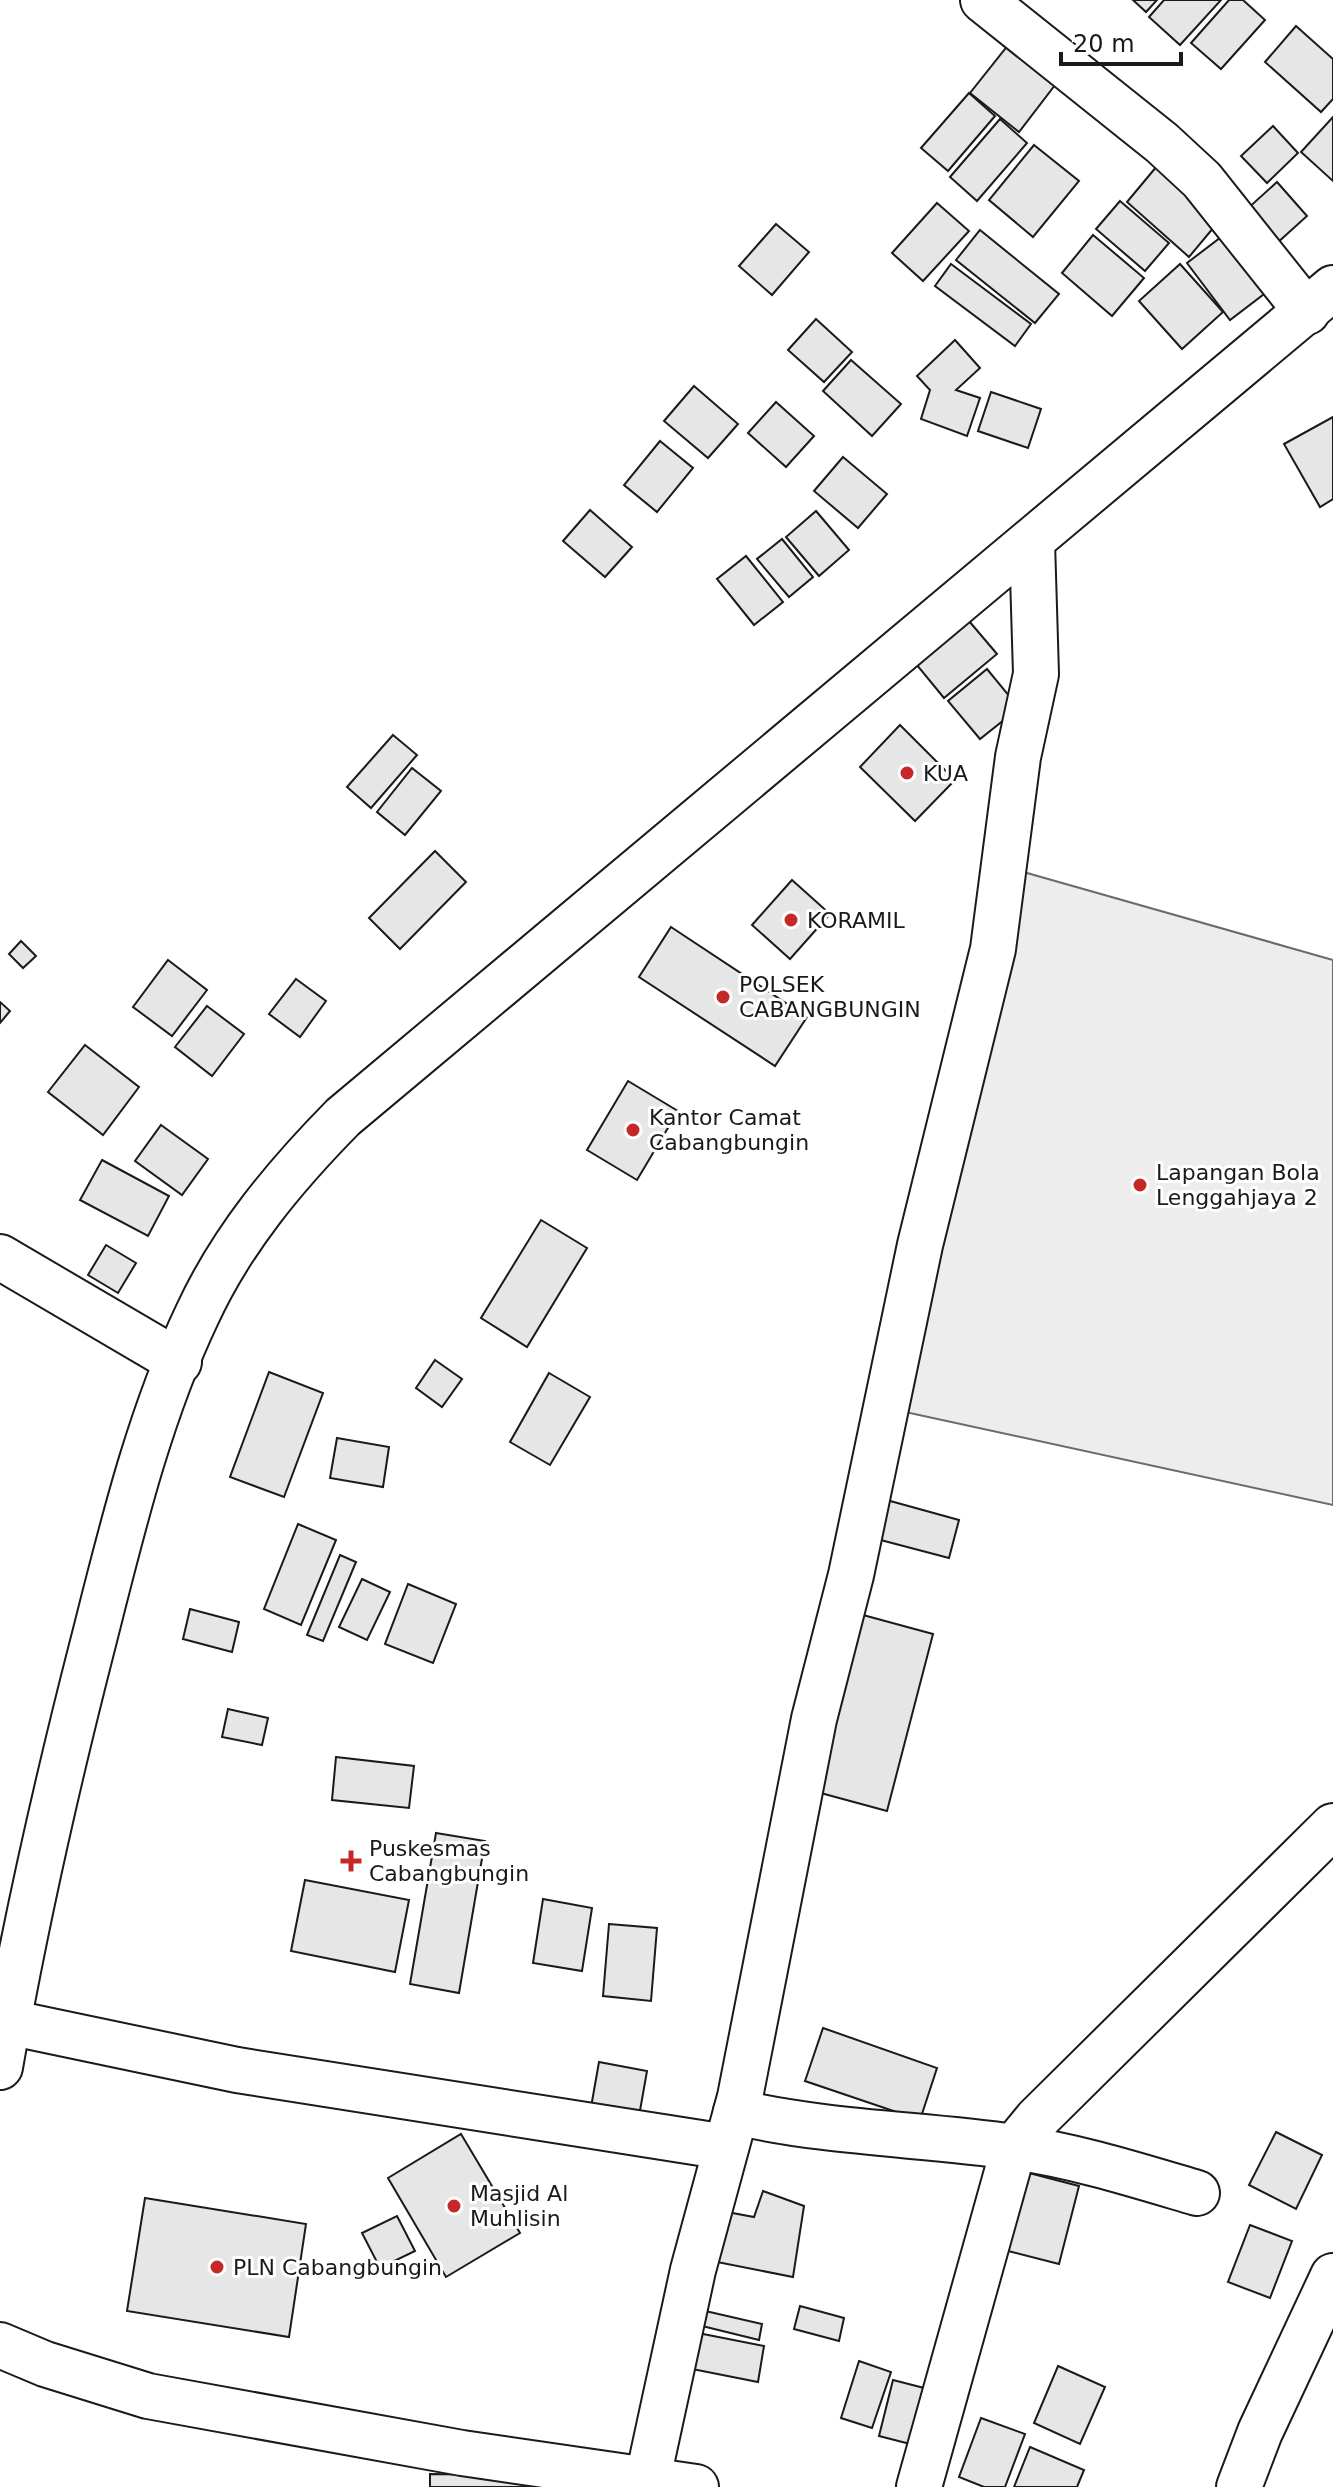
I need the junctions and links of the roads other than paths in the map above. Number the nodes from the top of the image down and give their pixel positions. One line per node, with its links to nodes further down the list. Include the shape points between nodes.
1 (983, 0): 2 (street, via 1162,143)
2 (1320, 300): 3 (street)
3 (1032, 542): 5 (street, via 343,1117 283,1178 241,1238 197,1314); 9 (street, via 1036,674 1018,757 993,949 920,1245 851,1575 814,1719)
4 (0, 1257): 5 (street)
5 (179, 1362): 7 (street, via 157,1416 111,1570 54,1797)
6 (1333, 1826): 10 (street)
7 (8, 2022): 8 (street); 9 (street, via 237,2070)
8 (0, 2067)
9 (731, 2130): 10 (street, via 794,2124); 14 (street, via 693,2270)
10 (1014, 2147): 11 (street, via 1080,2159); 16 (street)
11 (1197, 2193)
12 (1333, 2276): 17 (street)
13 (0, 2345): 14 (street, via 148,2396)
14 (647, 2483): 15 (street)
15 (696, 2487)
16 (919, 2487)
17 (1239, 2487)

